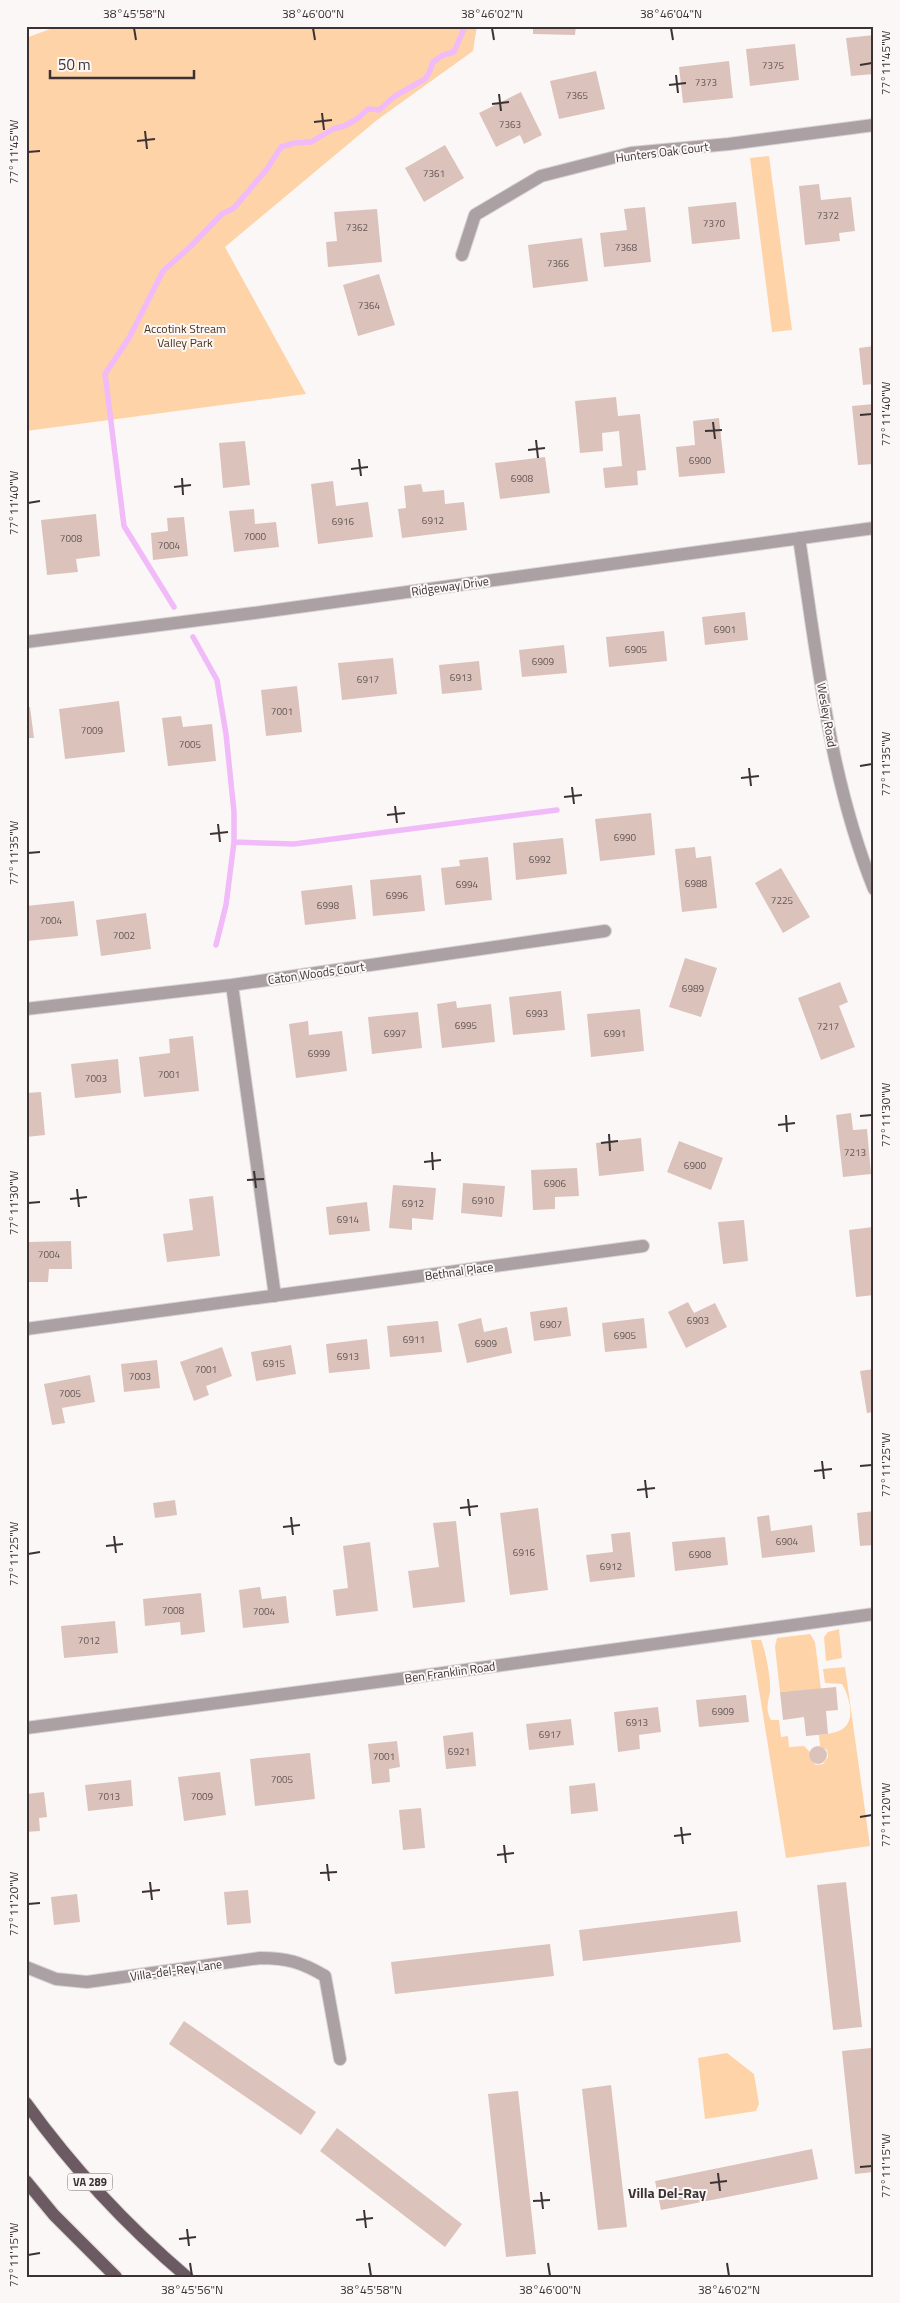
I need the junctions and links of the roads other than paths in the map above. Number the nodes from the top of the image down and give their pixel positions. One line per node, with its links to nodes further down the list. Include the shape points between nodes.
1 (874, 125): 2 (street, Hunters Oak Court, via 631,153 541,176 475,215)
2 (462, 255)
3 (874, 528): 4 (street, Ridgeway Drive)
4 (798, 538): 5 (street, Ridgeway Drive); 6 (street, Wesley Road, via 843,796 860,855)
5 (26, 642)
6 (874, 889)
7 (605, 931): 8 (street, Caton Woods Court)
8 (232, 985): 9 (street, Caton Woods Court); 11 (street)
9 (26, 1009)
10 (642, 1246): 11 (street, Bethnal Place)
11 (275, 1296): 12 (street, Bethnal Place)
12 (26, 1329)
13 (874, 1614): 14 (street, Ben Franklin Road)
14 (26, 1728)
15 (26, 1967): 16 (street, Villa-del-Rey Lane, via 56,1979 87,1982 260,1958 302,1963 324,1976)
16 (340, 2059)
17 (26, 2103): 20 (main road, VA 289, via 87,2179 137,2232)
18 (26, 2181): 19 (main road, via 54,2215)
19 (116, 2277)
20 (187, 2277)

